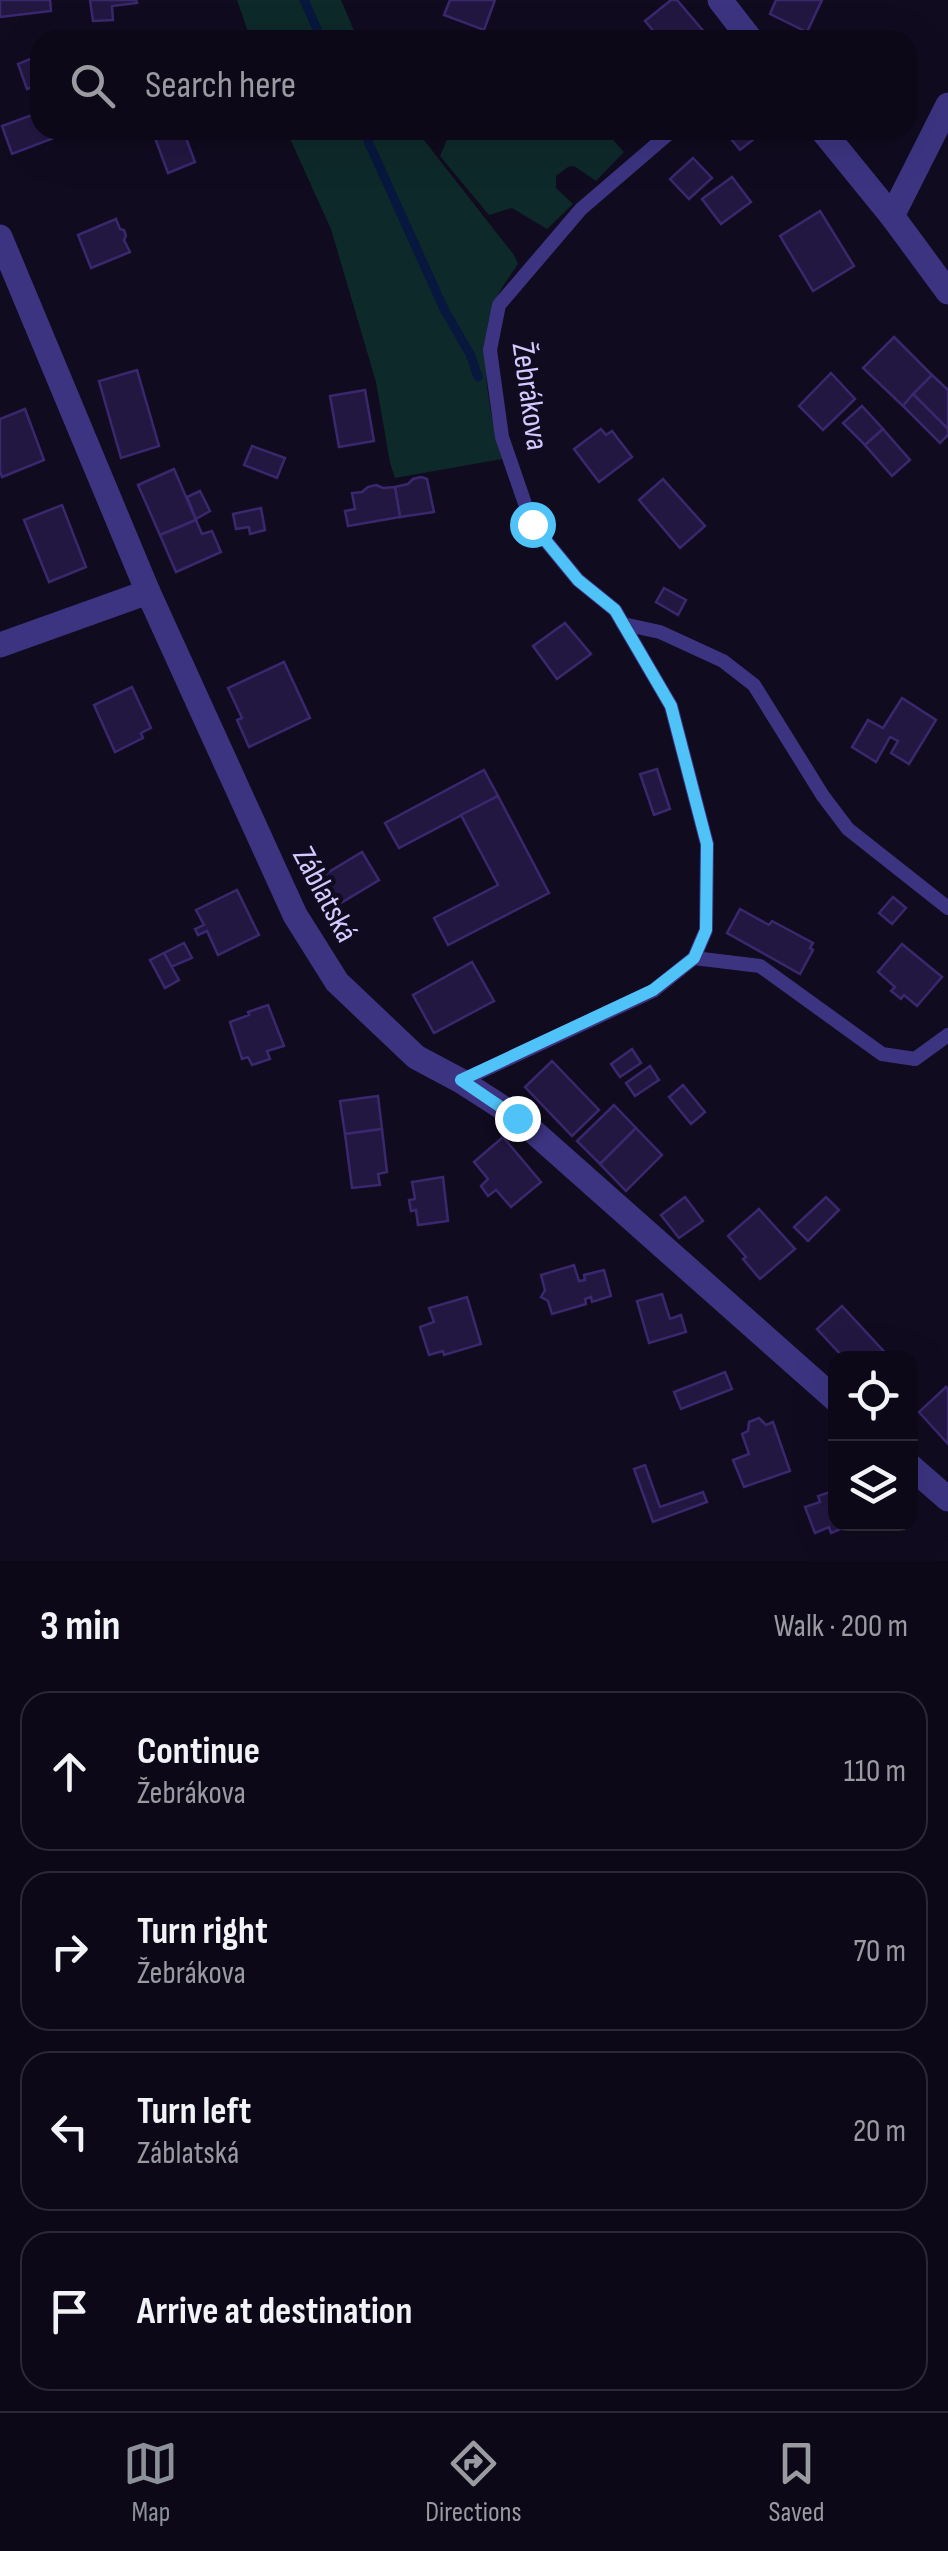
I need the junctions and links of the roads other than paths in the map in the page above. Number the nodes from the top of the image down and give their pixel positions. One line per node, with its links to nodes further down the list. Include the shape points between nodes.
1 (720, 0): 2 (street)
2 (742, 30)
3 (948, 104): 6 (street)
4 (661, 140): 10 (lane, Žebrákova, via 580,209 500,305 490,350 502,437 532,524)
5 (830, 140): 6 (street)
6 (892, 216): 8 (street)
7 (0, 237): 9 (street, Záblatská)
8 (948, 292)
9 (148, 592): 11 (street); 15 (street, Záblatská, via 295,914 337,982 416,1056)
10 (624, 624): 12 (lane, via 660,632 754,684 848,829); 13 (lane, Žebrákova, via 671,706 707,844 706,930)
11 (0, 645)
12 (948, 908)
13 (694, 958): 14 (lane, via 760,966 882,1054 915,1059); 15 (lane, via 653,990)
14 (948, 1035)
15 (461, 1080): 16 (street, Záblatská, via 517,1118)
16 (828, 1393)
17 (918, 1473): 18 (street)
18 (948, 1499)

